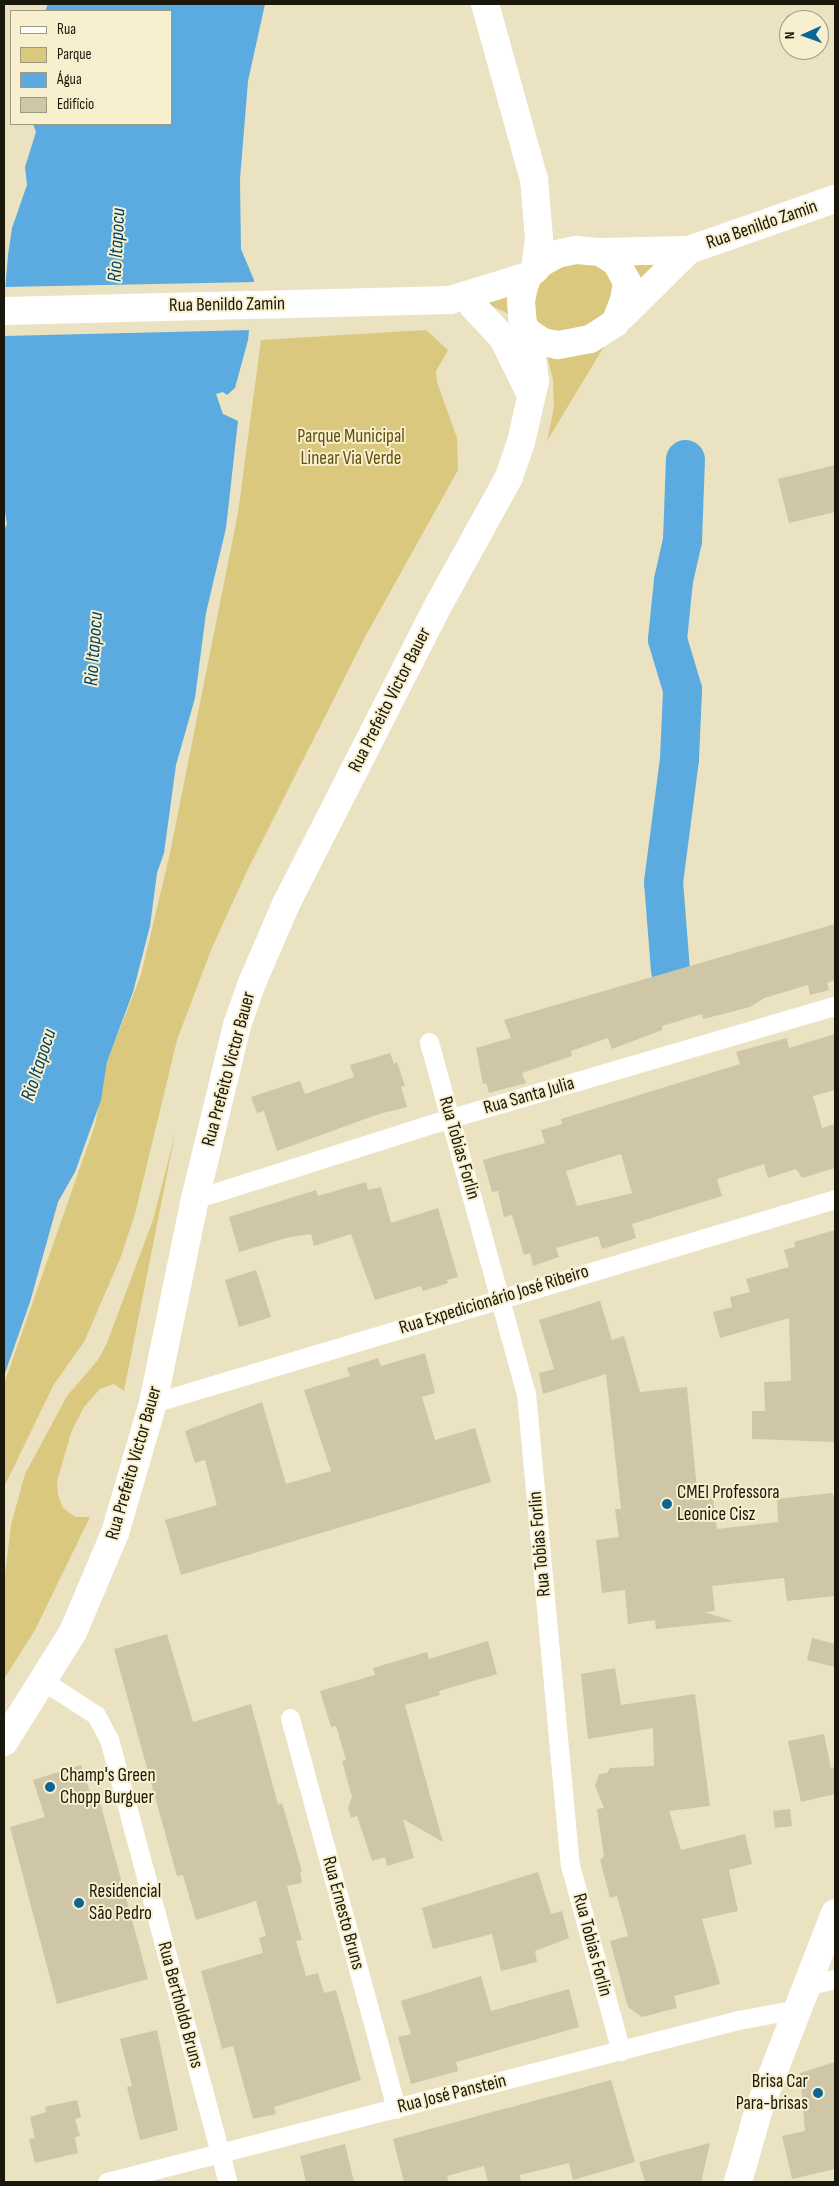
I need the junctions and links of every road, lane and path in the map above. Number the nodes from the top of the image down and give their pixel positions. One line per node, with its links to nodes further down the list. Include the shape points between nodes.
1 (486, 4): 5 (main road, via 534,179 539,238)
2 (835, 199): 3 (main road, Rua Benildo Zamin)
3 (689, 250): 4 (main road, Rua Benildo Zamin); 8 (main road, Rua Benildo Zamin, via 644,290)
4 (600, 252): 5 (main road, via 576,250 558,254); 8 (main road, via 616,262 627,282)
5 (531, 273): 6 (main road, Rua Benildo Zamin); 9 (main road, via 521,301)
6 (461, 303): 7 (main road, Rua Benildo Zamin, via 417,301); 9 (main road, Rua Benildo Zamin); 10 (main road, via 507,344 527,384)
7 (4, 311)
8 (615, 324): 9 (main road, via 590,339 574,344 544,342)
9 (526, 329): 10 (main road, Rua Prefeito Victor Bauer, via 535,381)
10 (530, 405): 14 (main road, Rua Prefeito Victor Bauer, via 509,477 439,604 273,929 237,1025)
11 (835, 1006): 13 (street, Rua Santa Julia)
12 (429, 1042): 13 (street, Rua Tobias Forlin)
13 (451, 1118): 14 (street, Rua Santa Julia); 16 (street, Rua Tobias Forlin)
14 (195, 1199): 17 (main road, Rua Prefeito Victor Bauer)
15 (835, 1199): 16 (street, Rua Expedicionário José Ribeiro)
16 (501, 1298): 17 (street, Rua Expedicionário José Ribeiro); 24 (street, Rua Tobias Forlin, via 526,1393 570,1865)
17 (153, 1403): 18 (main road, Rua Prefeito Victor Bauer, via 102,1569 73,1632)
18 (44, 1682): 20 (main road, Rua Prefeito Victor Bauer); 26 (street, Rua Bertholdo Bruns, via 88,1708 96,1715 109,1738)
19 (290, 1718): 25 (street, Rua Ernesto Bruns)
20 (4, 1742)
21 (835, 1913): 23 (main road)
22 (835, 1978): 23 (street, Rua José Panstein)
23 (802, 1997): 24 (street, Rua José Panstein, via 738,2020); 29 (main road, via 759,2109)
24 (621, 2051): 25 (street, Rua José Panstein)
25 (396, 2109): 26 (street, Rua José Panstein)
26 (220, 2153): 27 (street, Rua José Panstein); 28 (street, Rua Bertholdo Bruns)
27 (107, 2182)
28 (228, 2182)
29 (738, 2182)

